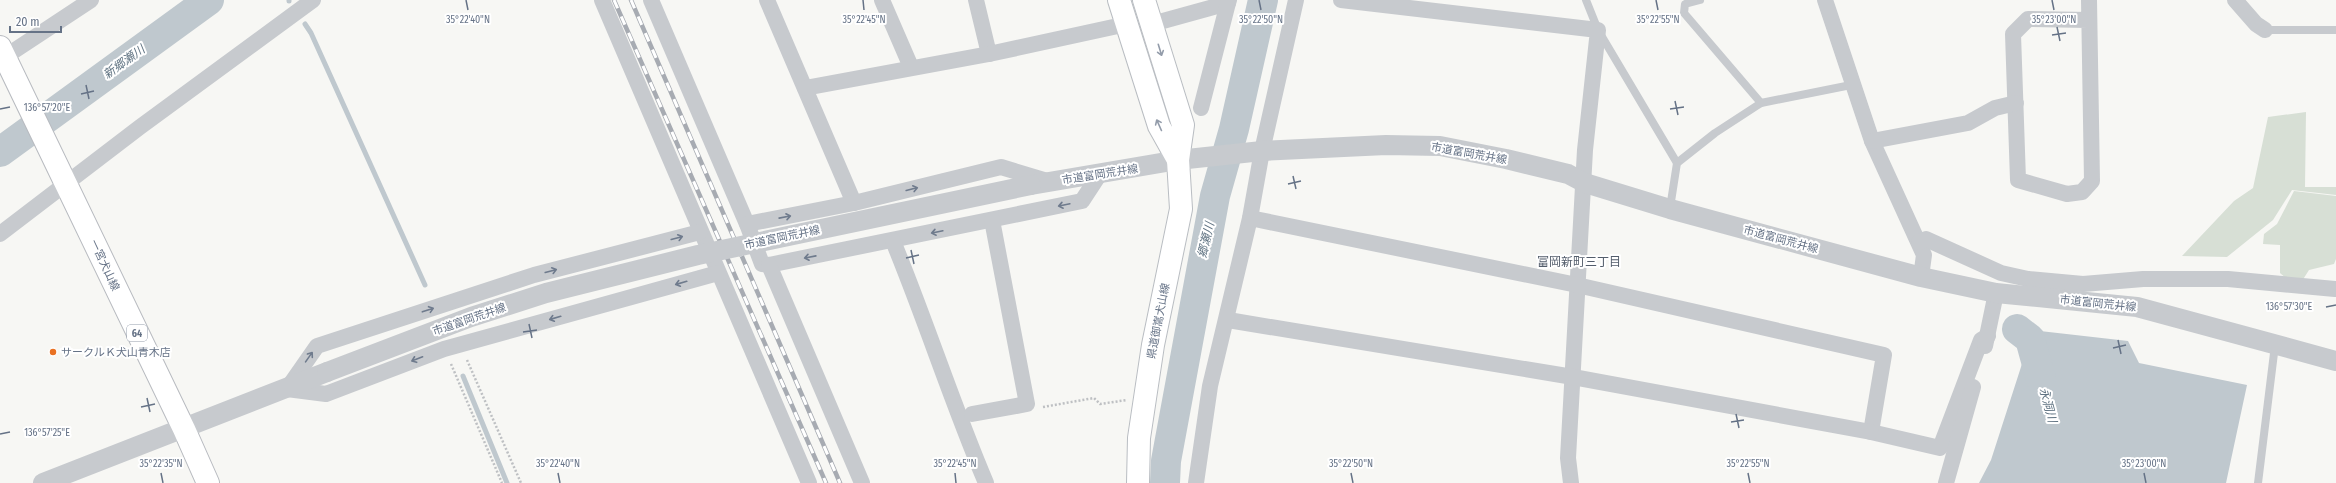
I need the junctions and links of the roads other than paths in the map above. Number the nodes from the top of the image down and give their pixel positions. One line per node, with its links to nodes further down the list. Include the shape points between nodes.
1 (91, 0): 26 (street)
2 (313, 0): 39 (street)
3 (602, 0): 46 (street)
4 (651, 0): 45 (street)
5 (767, 0): 29 (street)
6 (882, 0): 27 (street)
7 (976, 0): 25 (street)
8 (1120, 0): 20 (main road, 県道御嵩犬山線)
9 (1144, 0): 21 (main road, 県道御嵩犬山線)
10 (1296, 0): 34 (street)
11 (1340, 0): 18 (street)
12 (1586, 0): 22 (lane)
13 (1700, 0): 30 (lane, via 1685,4 1684,14)
14 (1825, 0): 28 (street)
15 (2089, 0): 19 (street)
16 (2235, 0): 23 (street, via 2256,24)
17 (1229, 2): 21 (street); 32 (street)
18 (1417, 4): 22 (street)
19 (2088, 20): 31 (street, via 2028,19 2013,34); 31 (street, via 2092,181 2082,192 2067,194 2018,180)
20 (1127, 24): 25 (street); 35 (main road, 県道御嵩犬山線, one-way to 20, via 1159,126)
21 (1152, 24): 35 (main road, 県道御嵩犬山線, one-way to 35, via 1183,125)
22 (1598, 30): 36 (lane); 38 (street)
23 (2265, 30): 24 (lane)
24 (2336, 30)
25 (989, 54): 27 (street)
26 (4, 59): 39 (main road, 一宮犬山線 / 64)
27 (911, 67): 29 (street)
28 (1851, 85): 30 (lane); 33 (street)
29 (805, 88): 41 (street)
30 (1761, 103): 36 (lane, via 1715,133)
31 (2016, 103): 33 (street, via 1995,108 1968,123)
32 (1201, 108)
33 (1872, 141): 49 (street)
34 (1262, 151): 35 (street, 市道富岡荒井線); 38 (street, 市道富岡荒井線, via 1386,145 1440,146 1561,172); 43 (street)
35 (1178, 160): 37 (street, 市道富岡荒井線, via 1140,168); 70 (main road, 県道御嵩犬山線, via 1181,209 1153,345 1139,438)
36 (1677, 163): 42 (lane)
37 (1101, 172): 40 (street, 市道富岡荒井線); 44 (street, one-way to 44, via 1082,201)
38 (1584, 182): 42 (street, 市道富岡荒井線); 53 (street)
39 (67, 183): 47 (street); 63 (main road, 一宮犬山線 / 64)
40 (1040, 184): 41 (street, one-way to 40, via 1001,167); 61 (street, 市道富岡荒井線, bridge, via 698,255 546,293 471,317)
41 (854, 203): 45 (street, one-way to 41)
42 (1670, 209): 52 (street, 市道富岡荒井線)
43 (1250, 218): 53 (street); 56 (street)
44 (992, 220): 48 (street, one-way to 48); 62 (street, via 1027,404)
45 (747, 224): 50 (street, via 762,264)
46 (700, 232): 51 (street); 61 (street, one-way to 46, via 317,346 534,275)
47 (0, 234)
48 (893, 241): 50 (street, one-way to 50); 69 (street, via 923,313 948,387)
49 (1919, 242): 52 (street, via 1924,256); 54 (street, via 1926,239 2001,273 2028,279 2083,284 2143,279 2228,279)
50 (769, 265): 68 (street)
51 (718, 273): 61 (street, one-way to 61, via 444,349 326,394); 67 (street)
52 (1922, 277): 55 (street, 市道富岡荒井線)
53 (1577, 285): 60 (street); 64 (street, via 1884,355)
54 (2336, 289)
55 (1996, 293): 57 (street); 58 (street, 市道富岡荒井線, via 2138,307)
56 (1228, 320): 60 (street); 71 (street, via 1210,386)
57 (1988, 336): 64 (street, via 1981,340 1940,448); 73 (street)
58 (2275, 344): 59 (street, 市道富岡荒井線); 74 (lane)
59 (2336, 361)
60 (1573, 377): 64 (street); 72 (street, via 1568,458)
61 (287, 389): 63 (street, 市道富岡荒井線)
62 (972, 414)
63 (184, 429): 65 (street, 市道富岡荒井線); 66 (main road, 一宮犬山線 / 64)
64 (1871, 432)
65 (43, 483)
66 (208, 483)
67 (809, 483)
68 (862, 483)
69 (986, 483)
70 (1138, 483)
71 (1196, 483)
72 (1570, 483)
73 (1946, 483)
74 (2258, 483)

